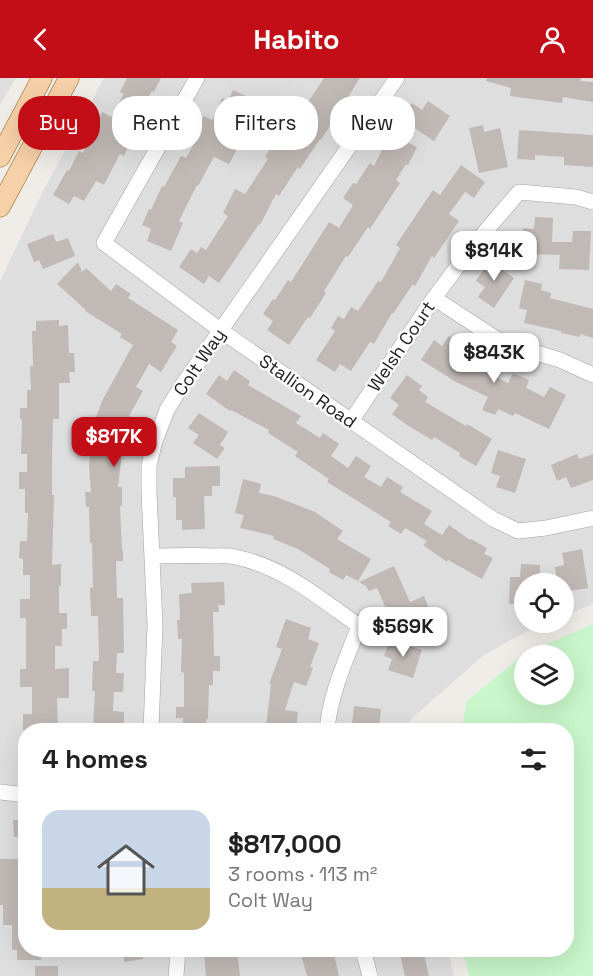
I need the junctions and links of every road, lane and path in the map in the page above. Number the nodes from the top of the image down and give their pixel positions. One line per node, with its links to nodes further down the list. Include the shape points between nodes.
1 (42, 78): 5 (main road)
2 (69, 78): 7 (main road)
3 (197, 78): 9 (street, Stallion Road, via 104,243)
4 (397, 78): 9 (street, Colt Way)
5 (0, 157)
6 (593, 202): 8 (street, Welsh Court, via 519,192)
7 (0, 207)
8 (434, 298): 10 (street, via 501,341); 11 (street, Welsh Court)
9 (220, 330): 11 (street, Stallion Road); 13 (street, Colt Way, via 181,387 155,441 149,465)
10 (593, 375)
11 (351, 421): 12 (street, Stallion Road, via 494,519 518,531)
12 (593, 518)
13 (152, 556): 14 (street, Colt Way, via 155,625); 15 (street, via 232,556 255,562 285,576 359,626 336,689)
14 (151, 723)
15 (329, 723)
16 (0, 792): 17 (street)
17 (18, 794)
18 (177, 957): 20 (street)
19 (365, 957): 21 (street)
20 (176, 976)
21 (369, 976)

